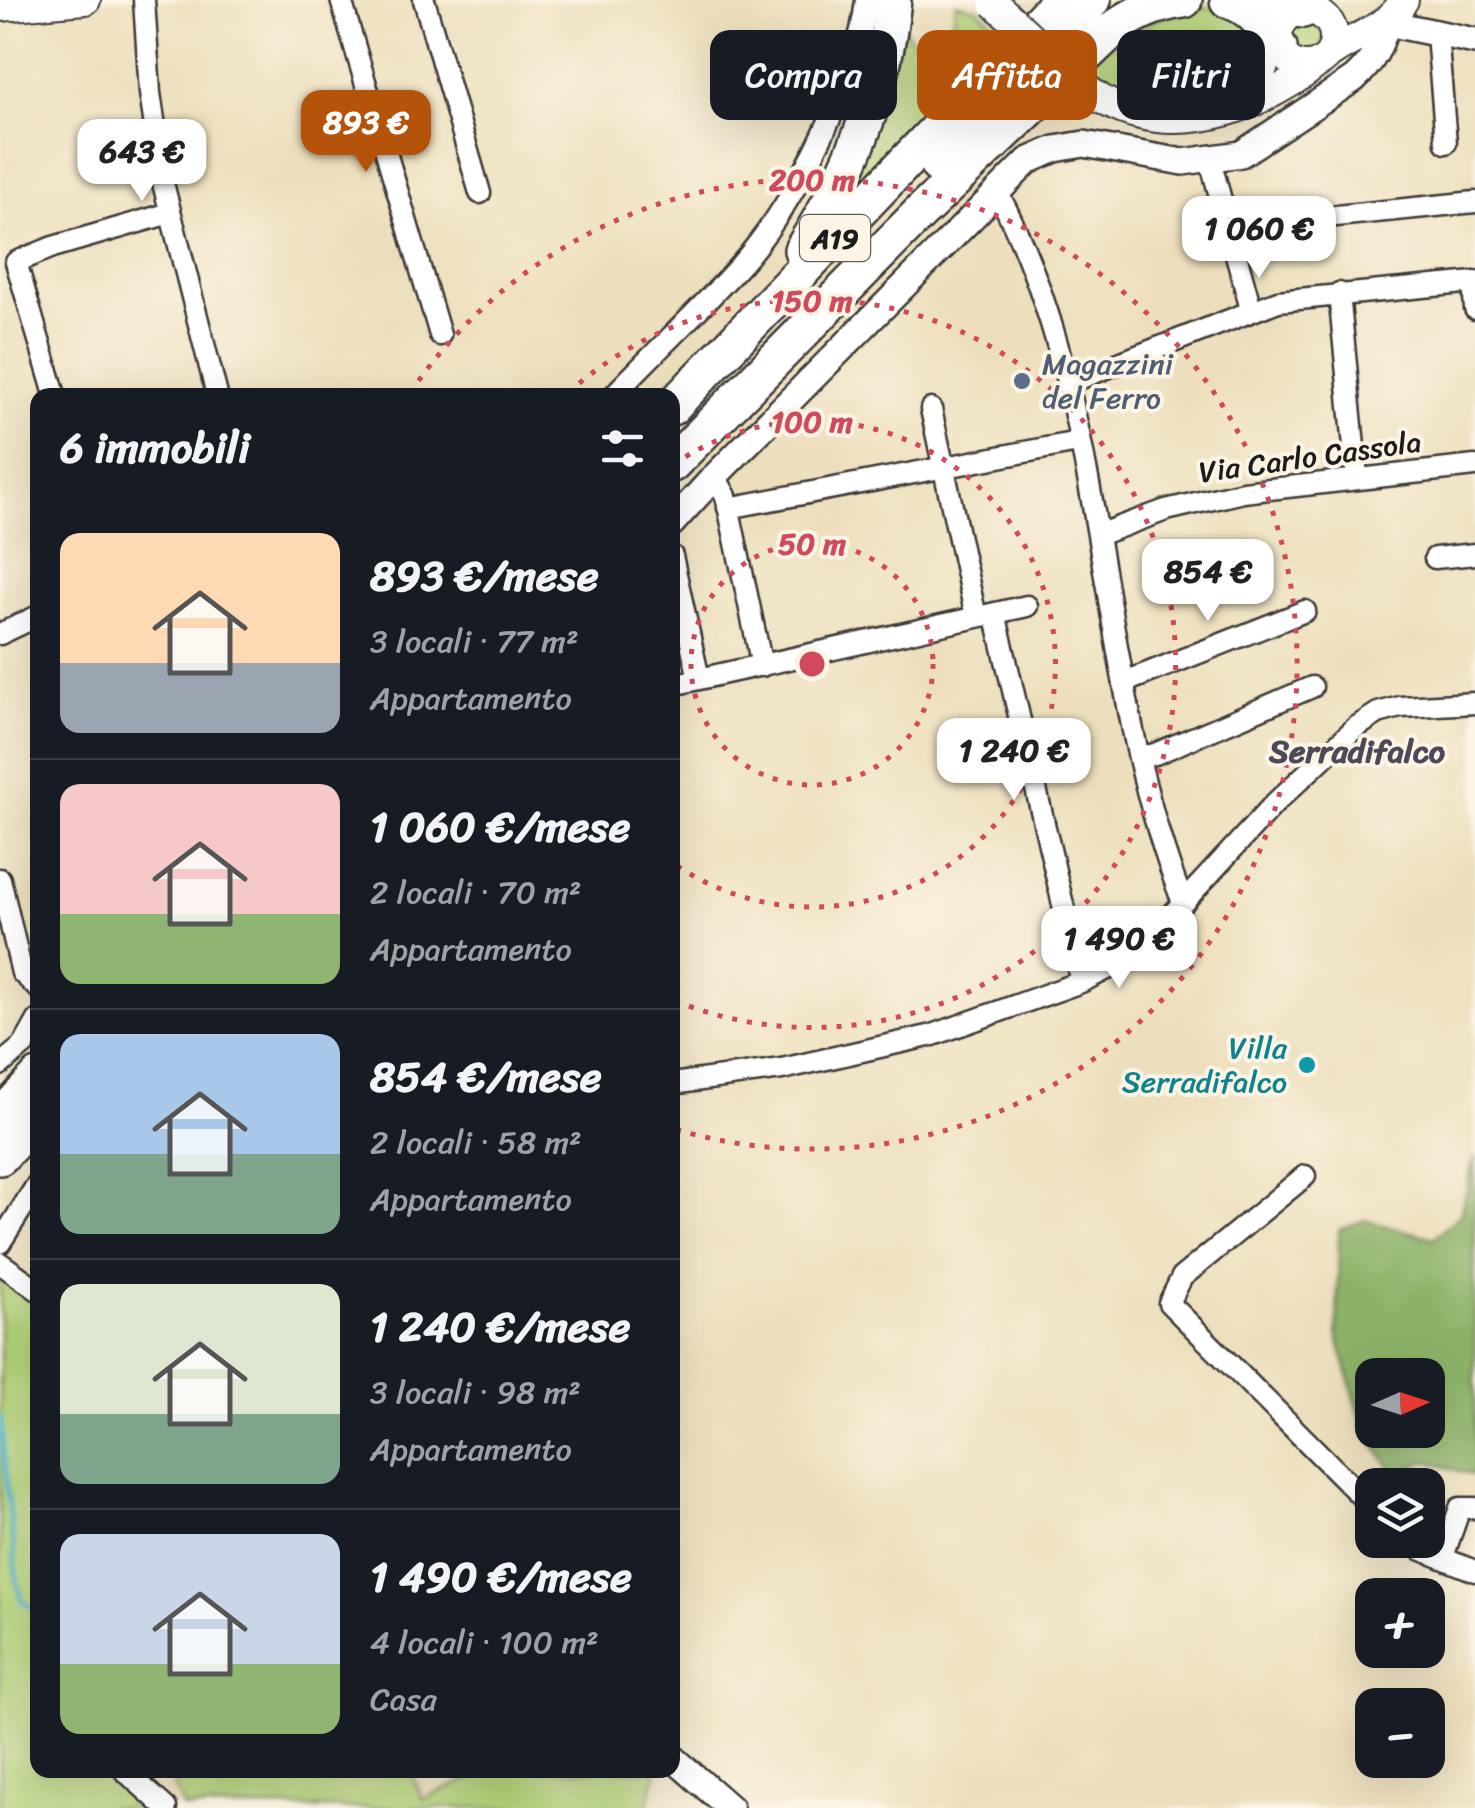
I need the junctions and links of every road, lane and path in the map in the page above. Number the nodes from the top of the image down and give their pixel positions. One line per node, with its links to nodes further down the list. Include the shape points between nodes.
1 (86, 0): 12 (main road)
2 (144, 0): 26 (street, via 150,93)
3 (341, 0): 32 (street)
4 (424, 0): 24 (street)
5 (866, 0): 36 (street, via 841,90 792,192 748,255)
6 (893, 0): 37 (highway, via 868,120 825,212 802,250)
7 (1060, 0): 38 (highway, A19)
8 (1094, 0): 40 (highway, A19)
9 (1184, 0): 42 (highway, via 1133,14 1108,34)
10 (1228, 0): 14 (highway)
11 (990, 1): 20 (main road, bridge)
12 (0, 7)
13 (1396, 11): 14 (main road); 15 (street); 17 (main road); 22 (street, via 1380,49 1354,79 1241,154)
14 (1287, 22): 17 (main road, via 1290,62); 17 (main road, via 1328,20 1334,46); 18 (main road)
15 (1437, 34): 16 (street); 21 (street)
16 (1475, 42)
17 (1324, 59): 19 (main road)
18 (1265, 67)
19 (1265, 97)
20 (1117, 109)
21 (1446, 143)
22 (1210, 160): 23 (street, via 1183,162 1084,144 1028,161); 30 (street)
23 (997, 192): 33 (street, via 1023,239); 45 (street)
24 (480, 193)
25 (1475, 202): 27 (street)
26 (170, 213): 34 (street, via 16,262); 35 (street)
27 (1266, 223)
28 (1474, 282): 29 (street); 31 (street)
29 (1339, 293): 30 (street); 46 (street)
30 (1252, 309): 33 (street)
31 (1475, 309)
32 (440, 335)
33 (1068, 382): 41 (street)
34 (52, 388)
35 (215, 388)
36 (621, 388)
37 (677, 388)
38 (680, 400)
39 (930, 409): 44 (street)
40 (680, 438)
41 (1078, 442): 44 (street); 49 (street)
42 (680, 456)
43 (1475, 466): 46 (street, Via Carlo Cassola)
44 (943, 469): 47 (street); 55 (street)
45 (715, 476): 47 (street); 48 (street)
46 (1357, 477): 49 (street, Via Carlo Cassola, via 1243,492)
47 (728, 508): 58 (street)
48 (680, 514)
49 (1098, 535): 60 (street)
50 (1475, 554): 51 (street)
51 (1435, 558)
52 (680, 593): 59 (street)
53 (1026, 606): 55 (street)
54 (1305, 611): 60 (street)
55 (986, 615): 58 (street); 68 (street)
56 (30, 620): 57 (street)
57 (0, 634)
58 (762, 666): 59 (street)
59 (699, 680): 61 (street)
60 (1125, 682): 64 (street)
61 (680, 684)
62 (1312, 687): 64 (street)
63 (1475, 703): 66 (street, via 1400,707 1366,721)
64 (1139, 757): 66 (street)
65 (0, 879): 67 (street, via 22,972)
66 (1182, 900): 68 (street, via 1144,945)
67 (30, 980)
68 (1082, 982): 71 (street, via 933,1035 782,1070)
69 (30, 1034): 70 (street)
70 (0, 1065)
71 (680, 1083)
72 (30, 1086): 73 (highway)
73 (0, 1118)
74 (30, 1125): 75 (highway)
75 (0, 1157)
76 (1305, 1176): 81 (street, via 1182,1277 1169,1303)
77 (30, 1196): 78 (street)
78 (0, 1243)
79 (0, 1263): 80 (street)
80 (30, 1284)
81 (1355, 1490)
82 (1475, 1508): 83 (street, via 1460,1508)
83 (1445, 1551)
84 (1445, 1558): 85 (street)
85 (1475, 1571)
86 (680, 1764): 89 (street)
87 (133, 1778): 88 (street)
88 (166, 1808)
89 (730, 1808)

